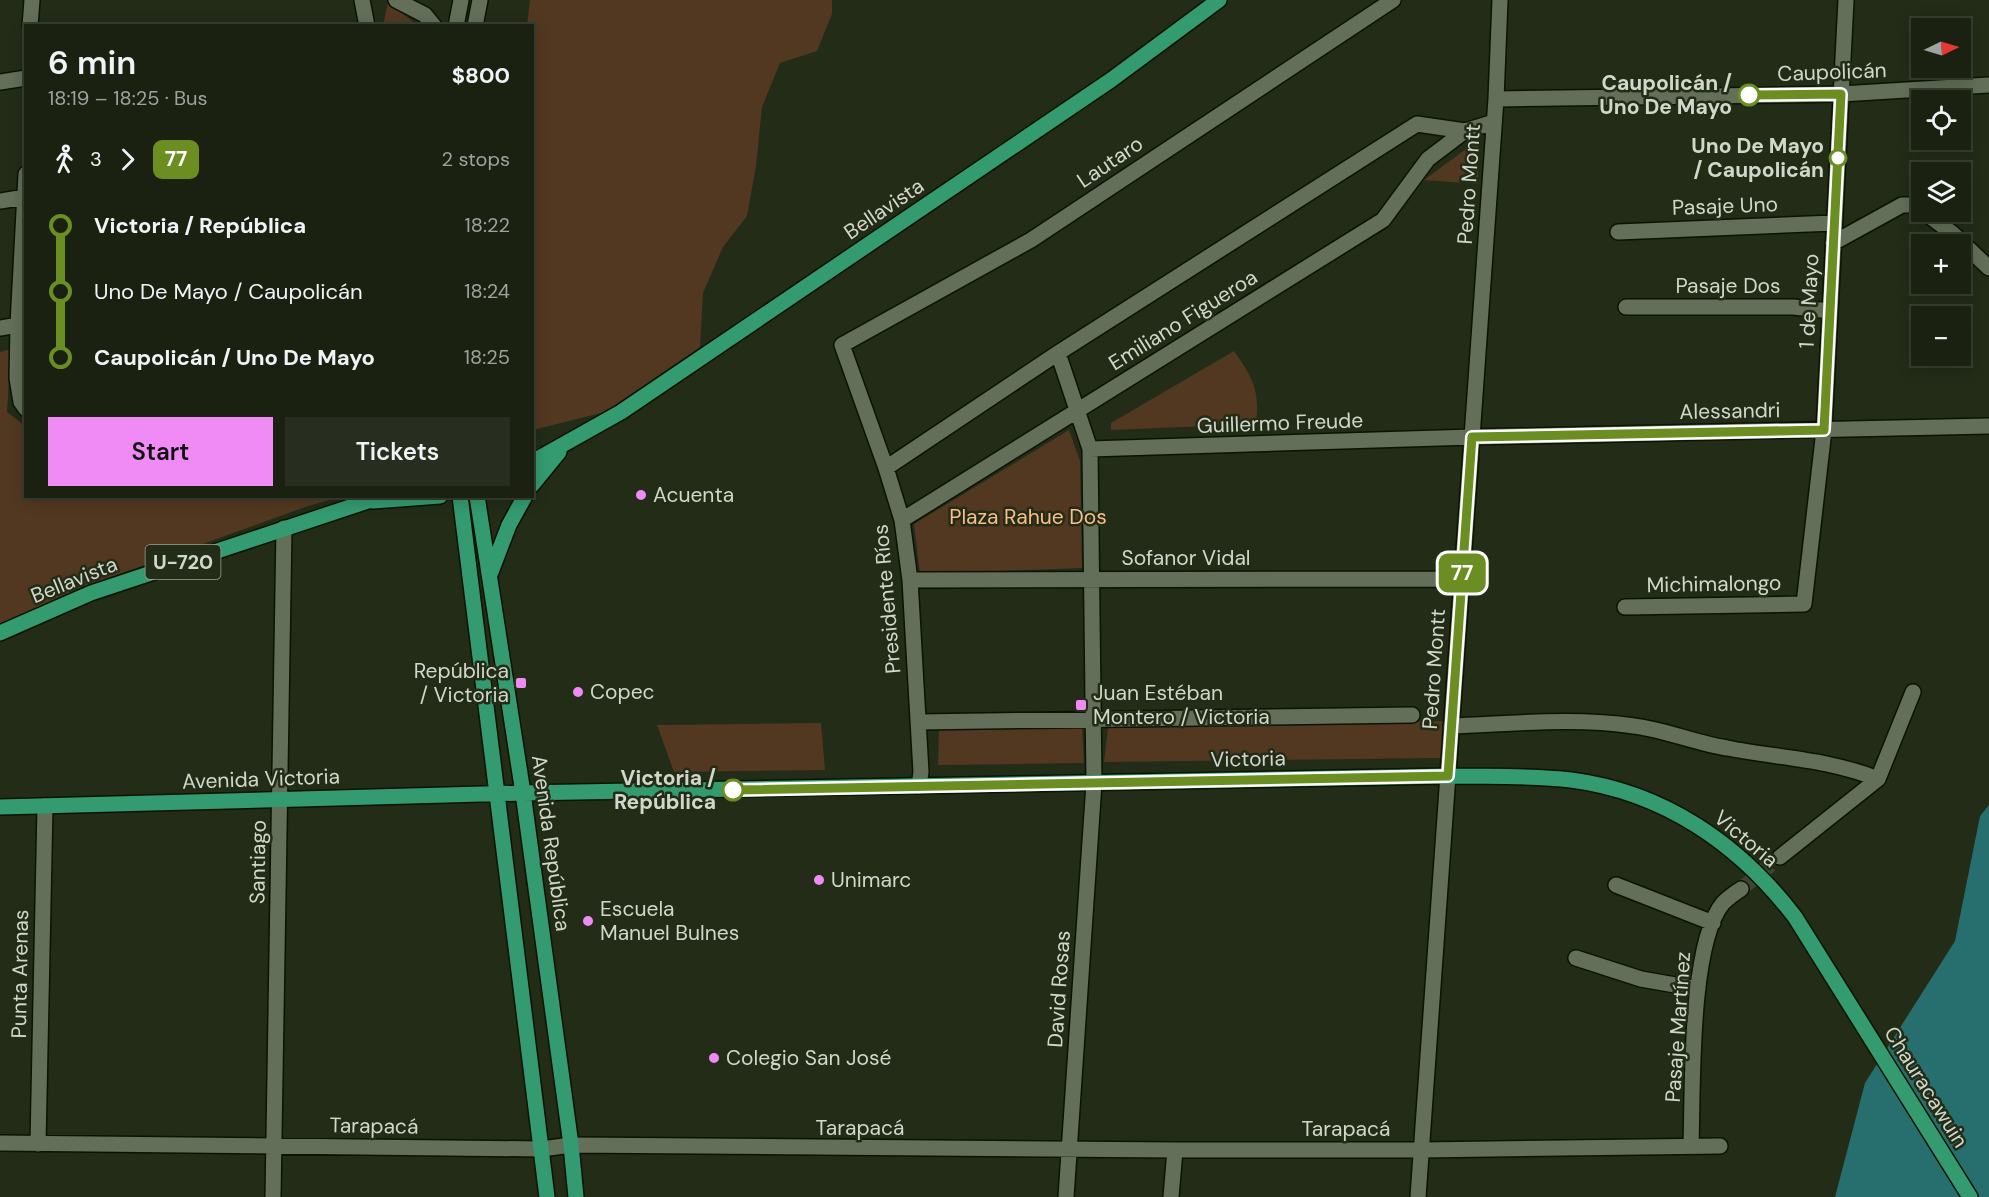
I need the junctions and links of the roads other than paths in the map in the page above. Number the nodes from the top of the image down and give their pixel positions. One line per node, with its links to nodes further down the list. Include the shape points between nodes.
1 (32, 0): 10 (street)
2 (362, 0): 11 (street)
3 (396, 0): 12 (street, via 425,15)
4 (461, 0): 13 (street)
5 (480, 0): 14 (street)
6 (1219, 0): 42 (main road, Bellavista, via 1102,86 621,412)
7 (1393, 0): 35 (street, Lautaro, via 1031,240)
8 (1500, 0): 19 (street, Pedro Montt)
9 (1845, 0): 18 (street, 1 de Mayo)
10 (30, 24)
11 (367, 24)
12 (432, 24)
13 (456, 24)
14 (475, 24)
15 (24, 78): 16 (street)
16 (0, 82)
17 (1989, 85): 18 (street, Caupolicán)
18 (1841, 94): 19 (street, Caupolicán); 27 (street, 1 de Mayo)
19 (1496, 99): 20 (street, Pedro Montt)
20 (1494, 122): 21 (street, Emiliano Figueroa); 41 (street, Pedro Montt)
21 (1466, 131): 36 (street, Emiliano Figueroa, via 1417,124); 38 (street, Emiliano Figueroa, via 1428,159 1383,220)
22 (24, 197): 23 (street)
23 (0, 201)
24 (1911, 206): 29 (street, via 1902,205)
25 (24, 215): 33 (street)
26 (1938, 222): 30 (street)
27 (1834, 223): 28 (street, Pasaje Uno); 29 (street, 1 de Mayo)
28 (1618, 232)
29 (1833, 243): 32 (street, 1 de Mayo)
30 (1989, 267)
31 (1626, 307): 32 (street, Pasaje Dos, via 1793,307)
32 (1830, 311): 40 (street, 1 de Mayo)
33 (18, 325): 34 (street); 37 (street, via 18,378)
34 (0, 328)
35 (842, 345): 46 (street, Presidente Ríos)
36 (1058, 353): 38 (street, David Rosas); 46 (street, Emiliano Figueroa)
37 (24, 406)
38 (1078, 410): 43 (street, David Rosas); 53 (street, Emiliano Figueroa)
39 (1989, 426): 40 (street, Alessandri)
40 (1824, 430): 41 (street, Alessandri); 59 (street, 1 de Mayo)
41 (1472, 437): 43 (street, Guillermo Freude); 56 (street, Pedro Montt)
42 (566, 444): 44 (main road, Bellavista); 45 (main road, Bellavista); 47 (main road)
43 (1090, 449): 58 (street, David Rosas)
44 (534, 452)
45 (534, 461)
46 (886, 468): 53 (street, Presidente Ríos)
47 (534, 483)
48 (397, 498): 52 (main road, Bellavista)
49 (460, 498): 72 (main road)
50 (477, 498): 55 (main road, Avenida República)
51 (524, 498): 55 (main road, via 502,542)
52 (376, 499): 54 (main road, Bellavista / U-720)
53 (902, 520): 57 (street, Presidente Ríos)
54 (284, 528): 61 (main road, Bellavista / U-720, via 91,593); 73 (street, Santiago)
55 (490, 578): 71 (main road, Avenida República)
56 (1462, 579): 58 (street, Sofanor Vidal); 66 (street, Pedro Montt)
57 (910, 580): 58 (street, Sofanor Vidal); 65 (street, Presidente Ríos)
58 (1092, 580): 64 (street, David Rosas)
59 (1804, 604): 60 (street, Michimalongo)
60 (1625, 607)
61 (0, 633)
62 (1912, 692): 68 (street)
63 (1412, 716): 64 (street, Victoria)
64 (1093, 718): 65 (street, Victoria); 69 (street, David Rosas)
65 (918, 722): 70 (street, Presidente Ríos)
66 (1451, 726): 67 (street, Pedro Montt); 68 (street, via 1559,722 1636,726 1724,748 1826,762)
67 (1448, 776): 69 (main road, Victoria); 82 (main road, Victoria, via 1547,778 1599,785 1649,801 1696,824 1739,856 1778,895); 92 (street, Pedro Montt)
68 (1878, 779): 76 (street)
69 (1094, 783): 70 (main road, Victoria); 90 (street, David Rosas)
70 (919, 786): 71 (main road, Victoria)
71 (523, 793): 72 (main road, Avenida Victoria); 85 (main road, Avenida República)
72 (498, 794): 73 (main road, Avenida Victoria); 89 (main road)
73 (280, 800): 74 (main road, Avenida Victoria); 87 (street, Santiago)
74 (45, 806): 75 (main road, Avenida Victoria); 84 (street, Punta Arenas)
75 (0, 807)
76 (1780, 857)
77 (1616, 885): 79 (street)
78 (1741, 889): 79 (street, Pasaje Martínez, via 1723,903)
79 (1713, 923): 81 (street, Pasaje Martínez, via 1702,955)
80 (1576, 958): 81 (street, via 1641,980)
81 (1698, 989): 86 (street, Pasaje Martínez)
82 (1865, 1029): 99 (main road, Chauracawuin)
83 (0, 1143): 84 (street, Tarapacá)
84 (38, 1144): 87 (street, Tarapacá)
85 (571, 1145): 89 (street, Tarapacá); 90 (street, Tarapacá); 95 (main road, Avenida República)
86 (1691, 1145): 88 (street, Tarapacá); 92 (street, Tarapacá)
87 (274, 1146): 89 (street, Tarapacá); 93 (street, Santiago)
88 (1720, 1146)
89 (542, 1149): 94 (main road)
90 (1069, 1149): 91 (street, Tarapacá); 96 (street, David Rosas)
91 (1175, 1150): 92 (street, Tarapacá); 97 (street)
92 (1421, 1150): 98 (street, Pedro Montt)
93 (273, 1197)
94 (547, 1197)
95 (576, 1197)
96 (1066, 1197)
97 (1171, 1197)
98 (1418, 1197)
99 (1970, 1197)

